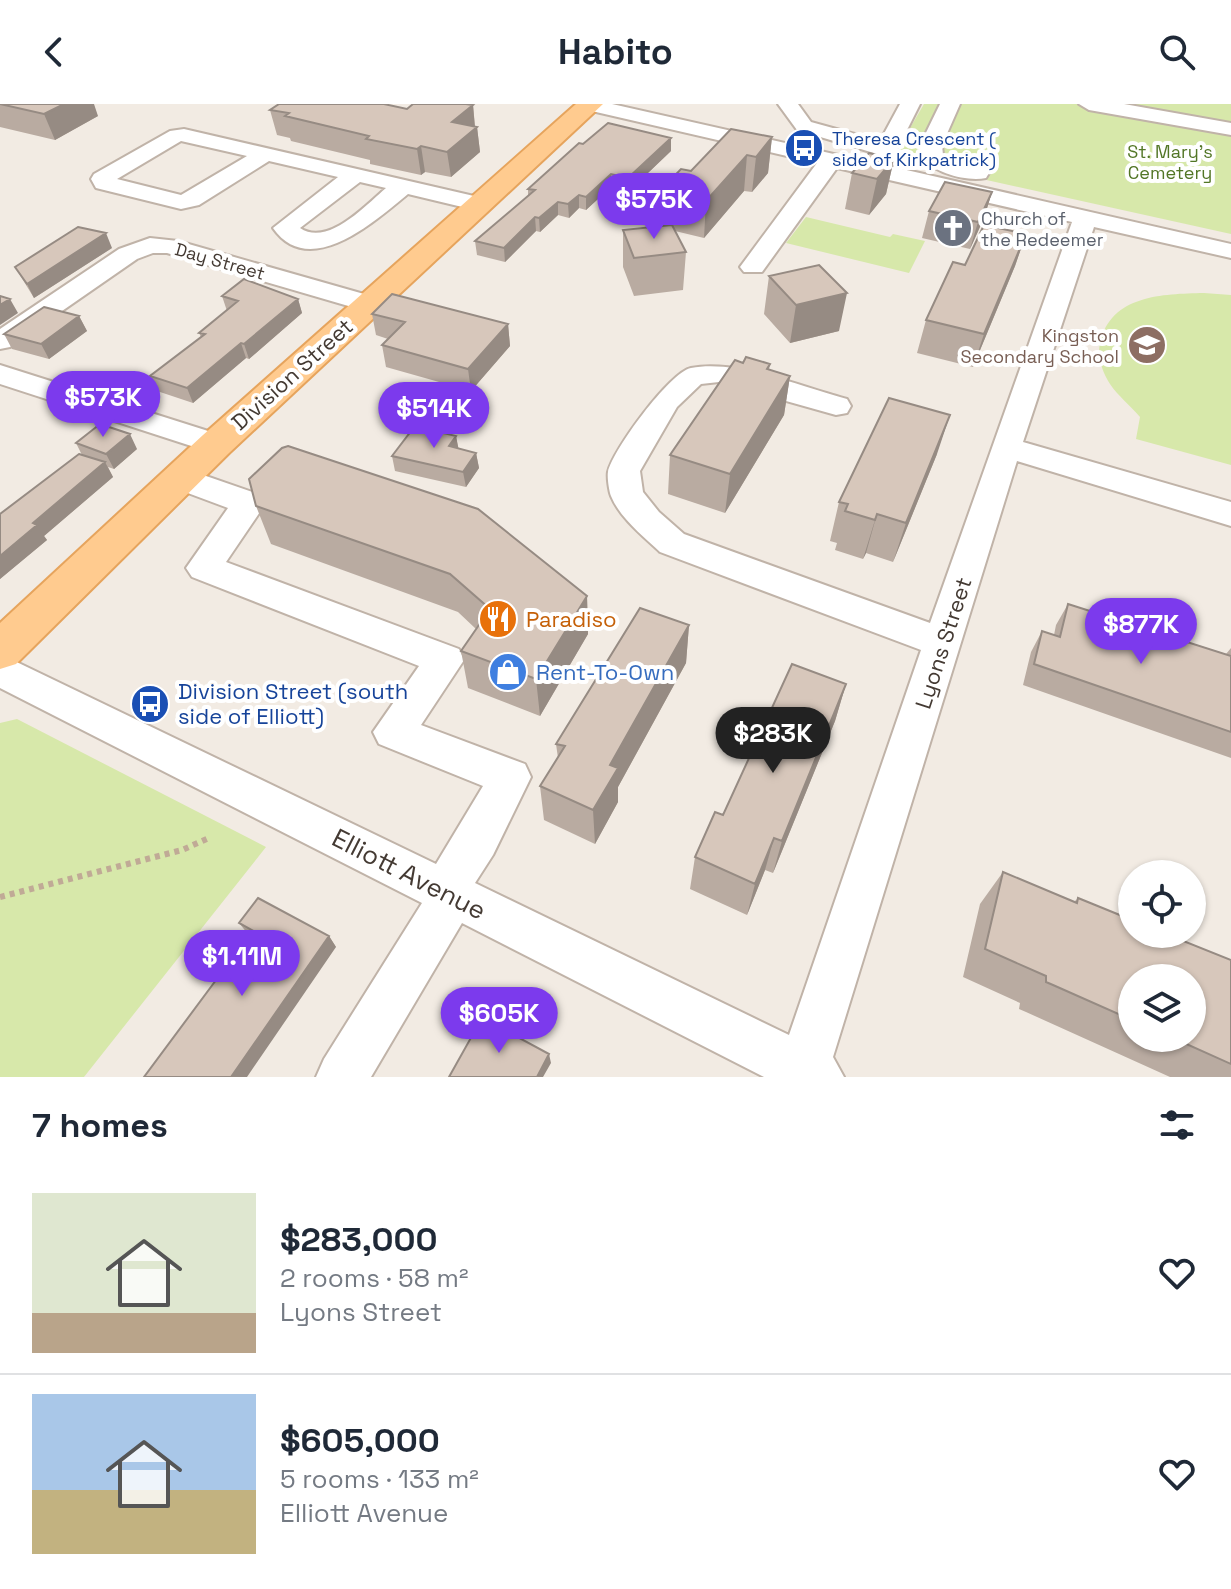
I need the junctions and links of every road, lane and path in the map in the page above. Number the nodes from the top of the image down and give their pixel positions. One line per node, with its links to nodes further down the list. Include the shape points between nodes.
1 (788, 104): 9 (street, via 804,126)
2 (910, 104): 9 (street)
3 (950, 104): 14 (street, via 931,145 933,158 956,169)
4 (1089, 104): 6 (street)
5 (590, 105): 8 (street); 12 (main road, Division Street)
6 (1231, 129)
7 (266, 153): 7 (street, via 177,135 102,179 181,202); 10 (street)
8 (831, 160): 9 (street); 16 (street)
9 (881, 160): 13 (street)
10 (356, 174): 11 (street); 11 (street, via 285,228 320,241 339,237)
11 (404, 185): 12 (street)
12 (479, 204): 17 (main road, Division Street)
13 (1085, 218): 15 (street); 22 (street, Lyons Street)
14 (1200, 221)
15 (1231, 251)
16 (753, 267)
17 (369, 304): 18 (street, Day Street, via 150,245 128,254); 21 (main road, Division Street)
18 (0, 341)
19 (0, 374): 21 (street)
20 (836, 406): 25 (street, via 720,373 692,376 665,402 624,471 627,495 672,543)
21 (216, 444): 23 (main road, Division Street)
22 (1006, 447): 24 (street); 25 (street, Lyons Street)
23 (180, 478): 26 (main road, Division Street); 29 (street, via 249,503 204,568 445,660 393,732 510,777)
24 (1231, 514)
25 (944, 643): 31 (street, Lyons Street)
26 (0, 651)
27 (0, 670): 29 (street, Elliott Avenue)
28 (209, 838): 30 (path, via 182,850)
29 (448, 894): 31 (street, Elliott Avenue); 32 (street)
30 (0, 897)
31 (810, 1073)
32 (342, 1077)

